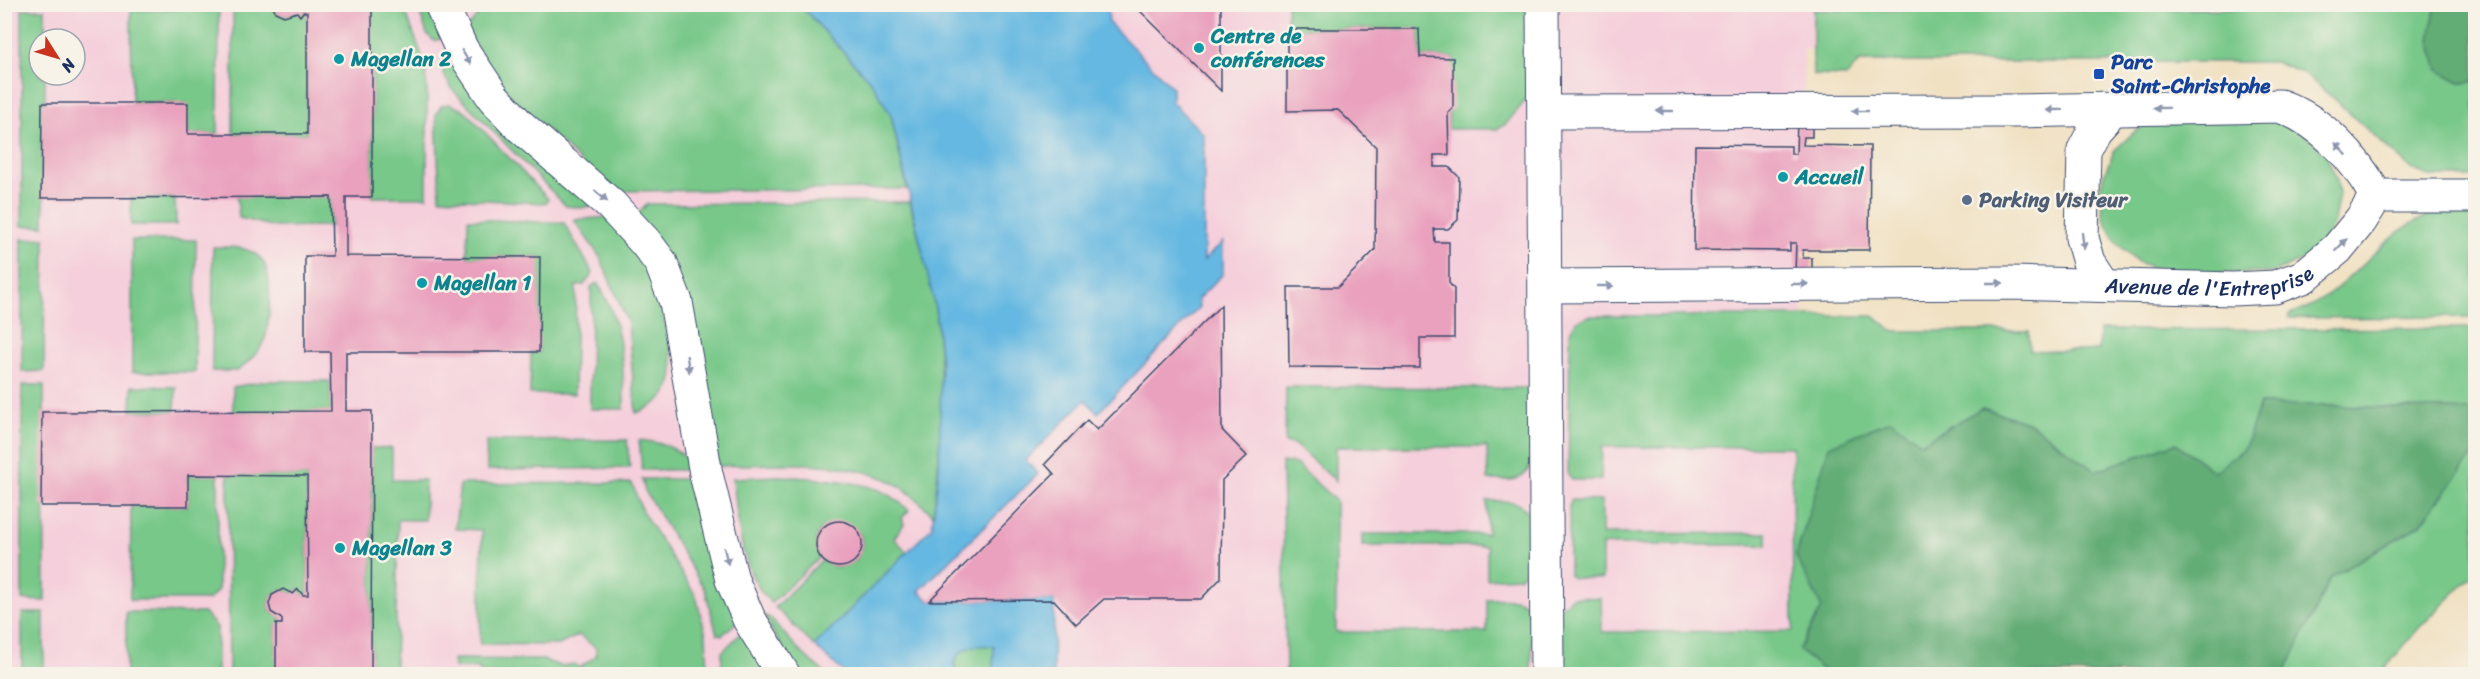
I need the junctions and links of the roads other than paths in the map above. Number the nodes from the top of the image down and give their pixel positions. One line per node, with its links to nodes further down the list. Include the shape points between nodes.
1 (441, 4): 9 (street, one-way to 9, via 462,50 494,98 519,125 611,205 661,263 676,302 706,474 732,580 749,619)
2 (1543, 4): 4 (street)
3 (2113, 109): 4 (street, one-way to 4); 5 (street, one-way to 3, via 2342,148 2297,112 2280,106); 7 (street, Avenue de l'Entreprise, one-way to 7, via 2095,129 2084,150 2083,244)
4 (1545, 112): 8 (street)
5 (2376, 196): 6 (street); 7 (street, Avenue de l'Entreprise, one-way to 5, via 2233,289 2290,284 2337,249)
6 (2475, 196)
7 (2104, 285): 8 (street, one-way to 7)
8 (1546, 286): 10 (street)
9 (783, 675)
10 (1547, 675)

